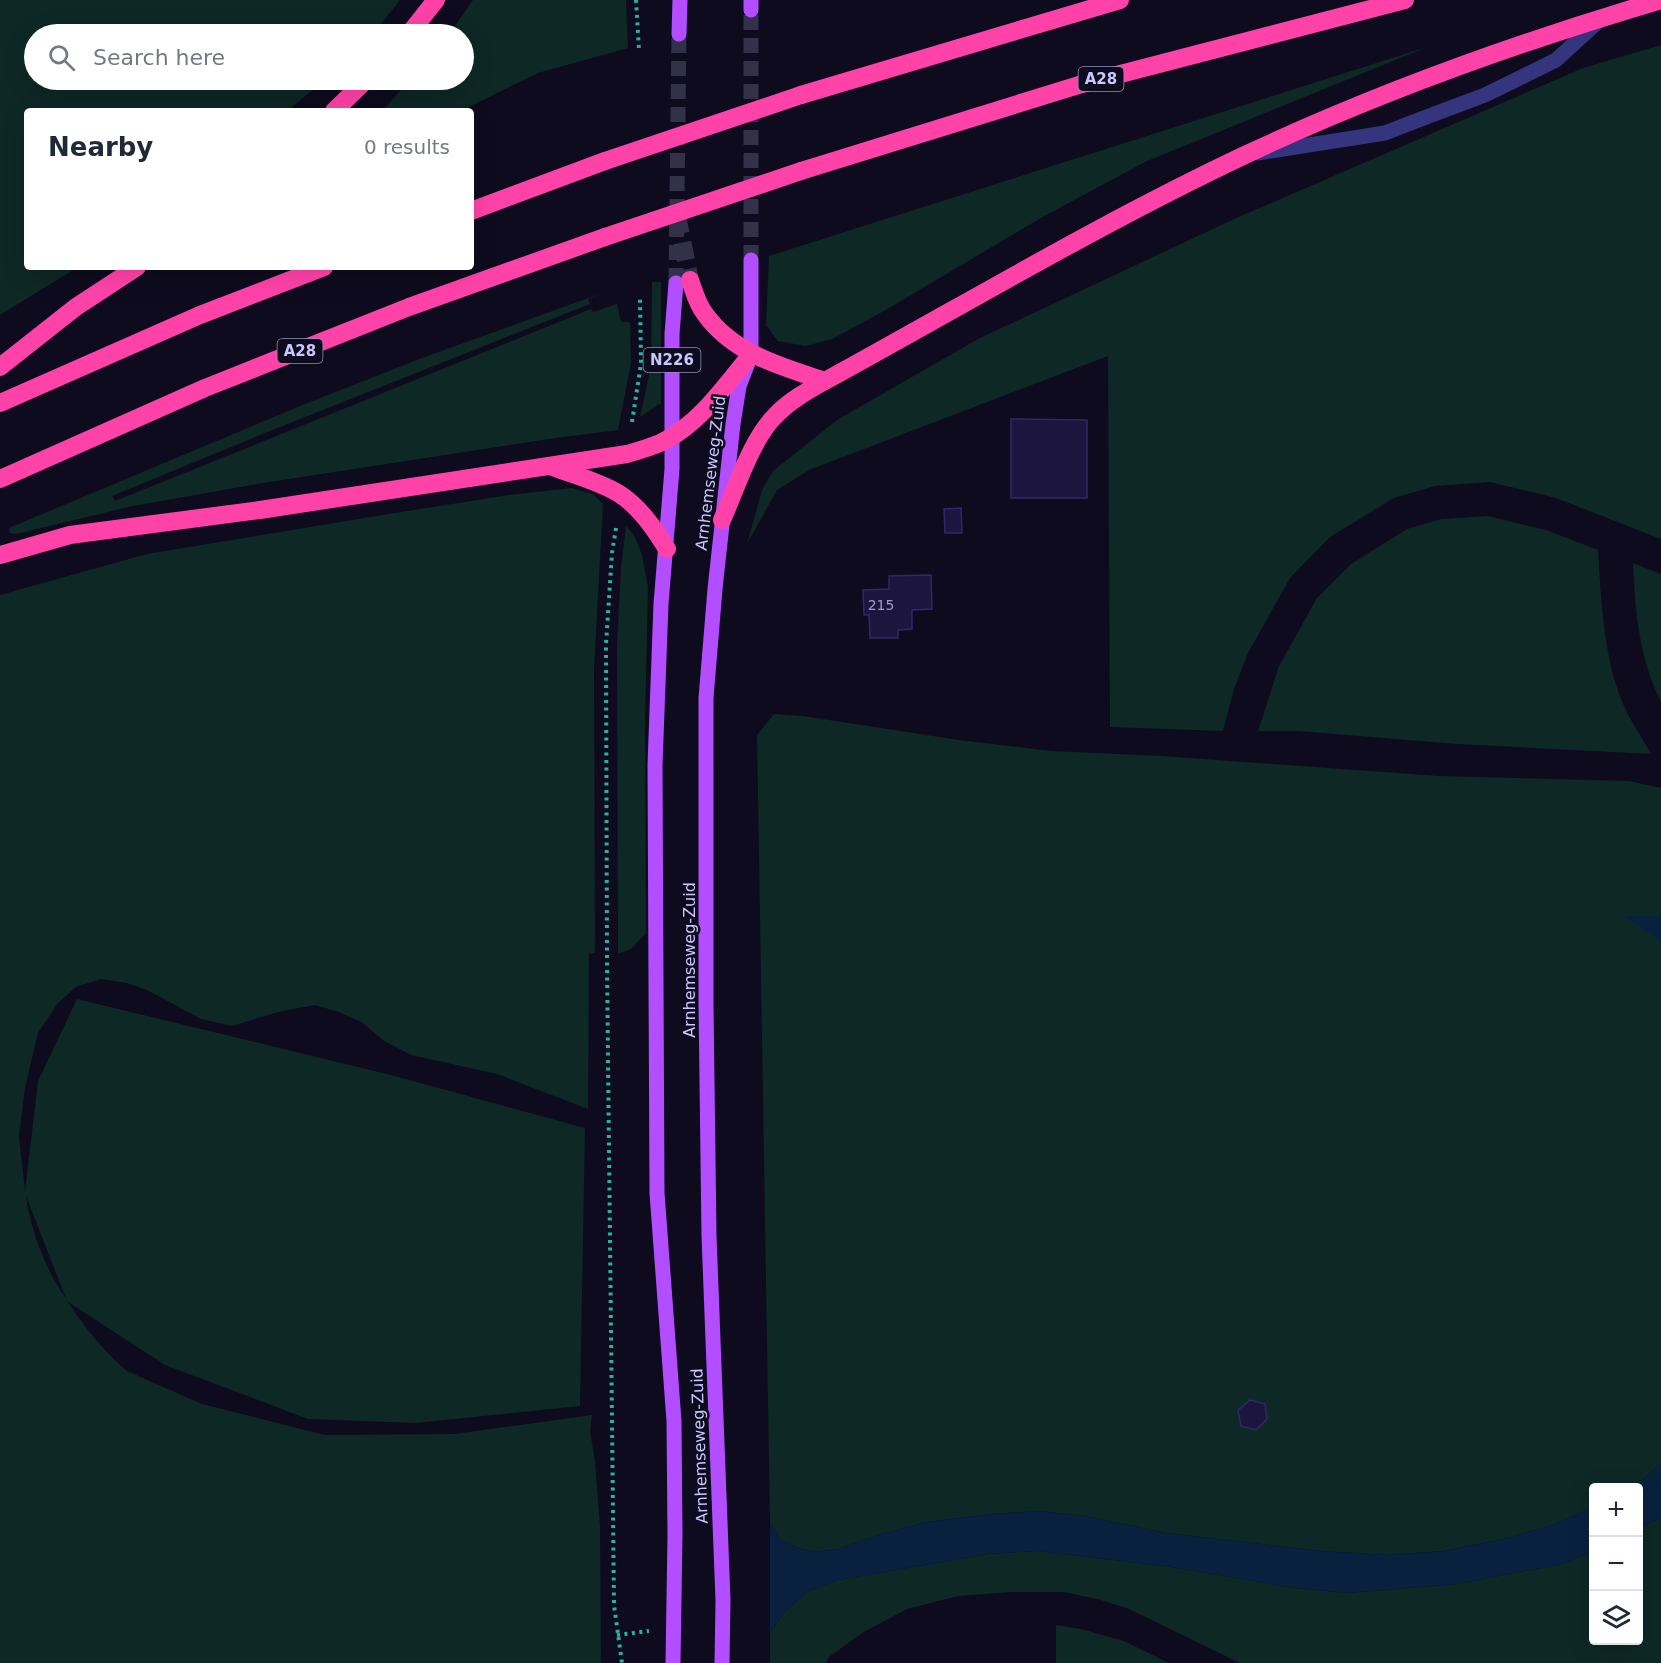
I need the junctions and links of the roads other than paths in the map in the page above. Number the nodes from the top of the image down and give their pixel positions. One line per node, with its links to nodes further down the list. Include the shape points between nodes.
1 (436, 0): 7 (highway)
2 (680, 0): 8 (main road)
3 (1120, 0): 12 (highway, bridge, via 801,95)
4 (1404, 0): 23 (highway, A28, bridge, via 1082,84 605,237 409,307 216,384)
5 (1661, 0): 6 (highway)
6 (1603, 17): 11 (highway, via 1414,83); 11 (lane, via 1556,60 1422,120 1385,133)
7 (417, 24)
8 (679, 34)
9 (356, 90): 10 (highway)
10 (337, 108)
11 (1244, 156): 19 (highway)
12 (474, 210)
13 (751, 260): 17 (main road, Arnhemseweg-Zuid)
14 (133, 270): 18 (highway)
15 (316, 270): 20 (highway, via 200,315)
16 (683, 282): 17 (highway, via 716,327); 21 (main road, Arnhemseweg-Zuid / N226, via 672,334)
17 (751, 355): 19 (highway); 21 (highway, via 701,413); 24 (main road, Arnhemseweg-Zuid, via 739,386)
18 (0, 367)
19 (825, 381): 24 (highway, via 774,416 761,434)
20 (0, 403)
21 (673, 436): 22 (highway, via 627,454); 25 (main road, Arnhemseweg-Zuid / N226)
22 (549, 466): 25 (highway, via 620,494 647,519); 26 (highway, via 70,535)
23 (0, 479)
24 (722, 520): 28 (main road, Arnhemseweg-Zuid, via 706,698 706,1004)
25 (667, 549): 27 (main road, Arnhemseweg-Zuid, via 655,765 657,1193 674,1421)
26 (0, 555)
27 (674, 1663)
28 (722, 1663)

